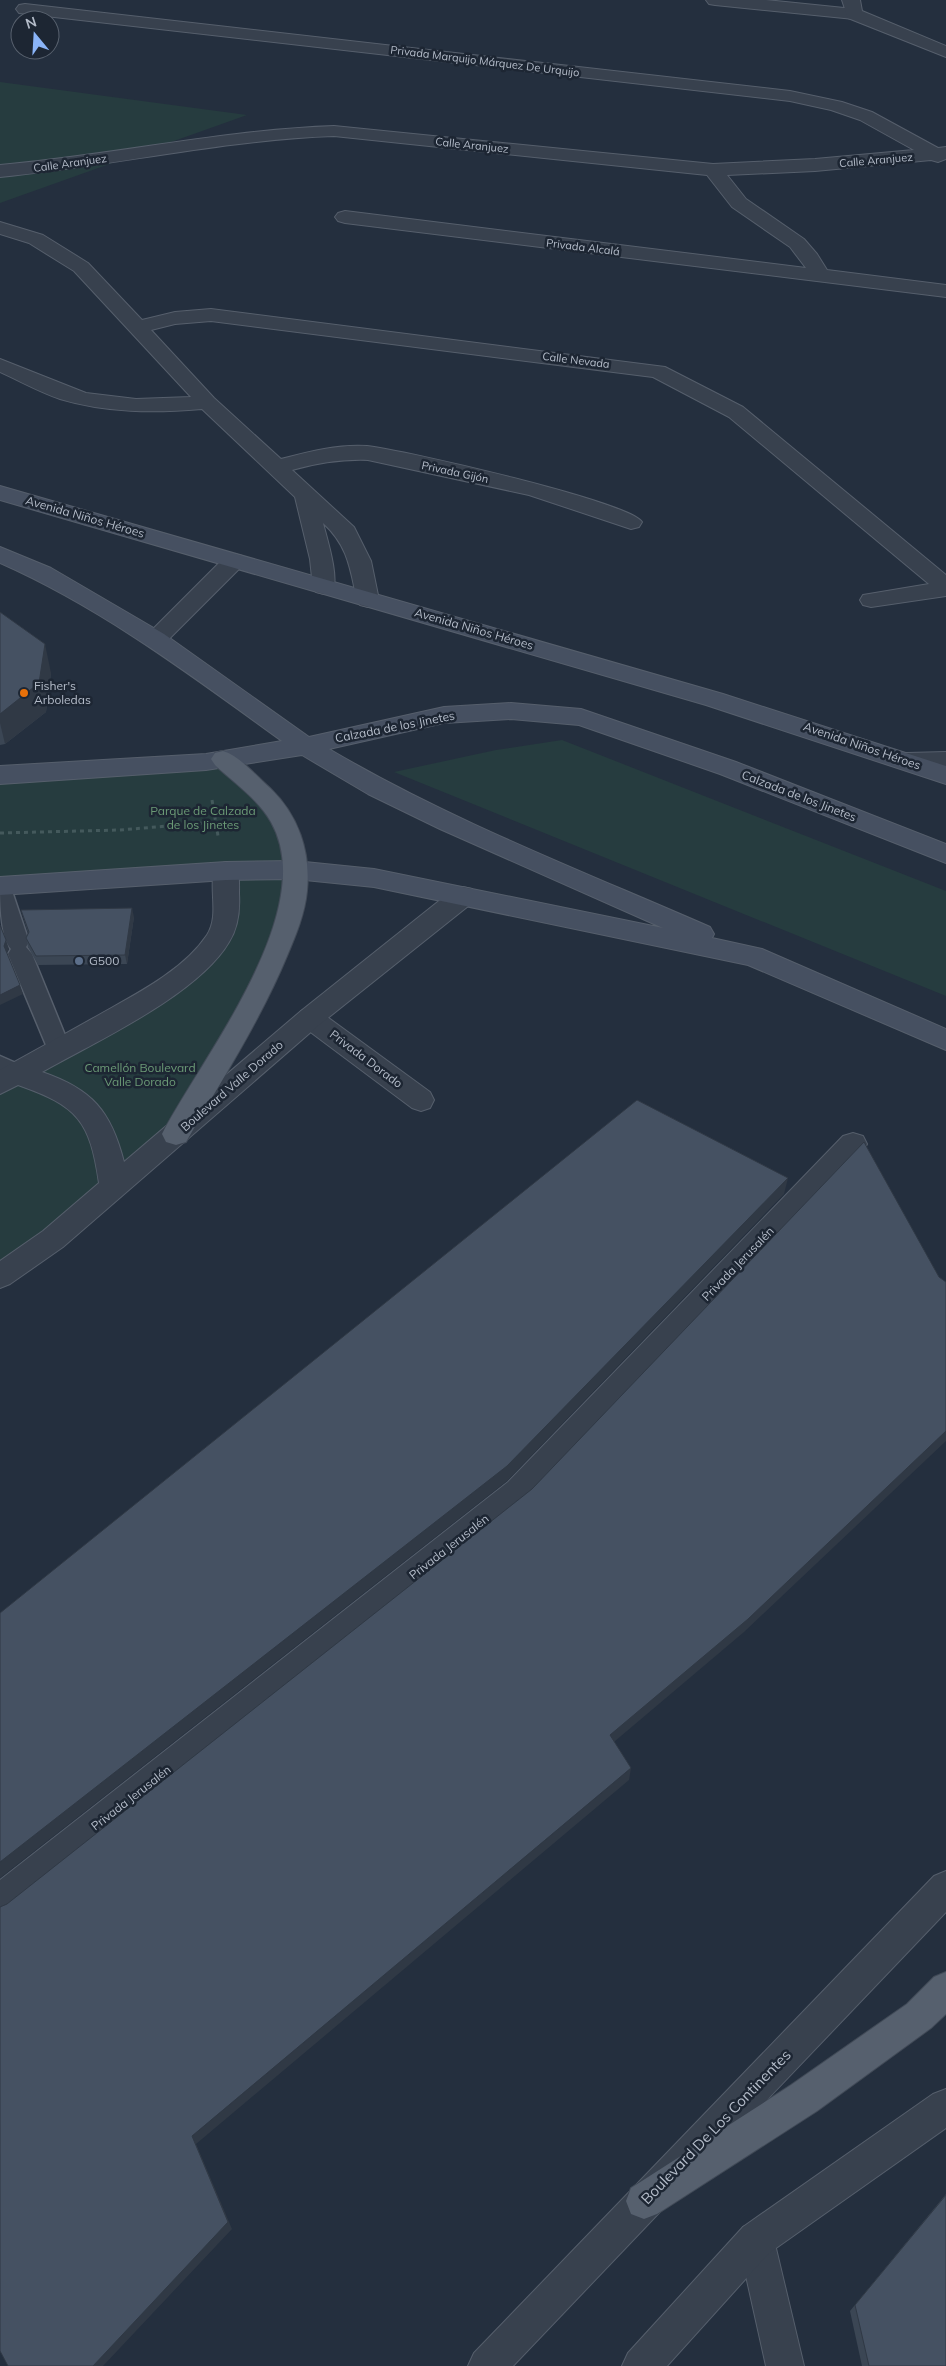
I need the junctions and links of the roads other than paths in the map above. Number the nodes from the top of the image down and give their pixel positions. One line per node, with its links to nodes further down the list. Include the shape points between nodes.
1 (715, 0): 2 (street)
2 (852, 7): 4 (street)
3 (25, 9): 5 (street, Privada Marquijo Márquez De Urquijo, via 790,96 866,116)
4 (946, 52)
5 (942, 156): 6 (street, Calle Aranjuez)
6 (713, 170): 7 (street, Calle Aranjuez, via 334,131 278,133 72,164); 10 (street, via 739,203 797,243)
7 (0, 171)
8 (345, 217): 10 (street, Privada Alcalá)
9 (0, 228): 12 (street, via 36,239 81,268)
10 (820, 276): 11 (street, Privada Alcalá)
11 (946, 291)
12 (136, 328): 14 (street); 22 (street, Calle Nevada, via 175,318 211,315 658,370 736,412)
13 (0, 365): 14 (street, via 66,394 97,402 129,406)
14 (206, 402): 15 (street)
15 (276, 467): 17 (street); 18 (street, Privada Gijón, via 331,454 368,453 537,490)
16 (0, 493): 20 (main road, Avenida Niños Héroes)
17 (306, 496): 21 (street, via 322,558); 23 (street, via 346,532 360,561)
18 (631, 522)
19 (0, 554): 25 (main road, via 43,573)
20 (234, 561): 21 (main road, Avenida Niños Héroes); 25 (street)
21 (324, 587): 23 (main road, Avenida Niños Héroes)
22 (946, 588): 24 (street)
23 (368, 600): 29 (main road, Avenida Niños Héroes, via 593,662 760,712)
24 (871, 600)
25 (156, 639): 26 (main road)
26 (305, 746): 27 (main road, Calzada de los Jinetes); 32 (main road, Calzada de los Jinetes, via 444,715 511,710 581,717 728,768); 37 (main road, via 376,788 448,823)
27 (223, 759): 30 (main road, Calzada de los Jinetes); 33 (main road, via 282,818)
28 (946, 760): 29 (street)
29 (907, 761): 31 (main road, Avenida Niños Héroes)
30 (0, 775)
31 (946, 775)
32 (946, 854)
33 (295, 870): 34 (main road); 36 (main road, via 374,878); 43 (main road, via 291,910 263,982)
34 (226, 871): 35 (main road); 40 (street, via 227,910 219,938 165,990)
35 (0, 887): 40 (lane, via 18,948)
36 (463, 896): 37 (main road); 38 (street, Boulevard Valle Dorado)
37 (753, 956): 39 (main road)
38 (310, 1018): 42 (street, Privada Dorado); 43 (street, Boulevard Valle Dorado)
39 (946, 1040)
40 (59, 1050): 41 (street)
41 (5, 1074): 45 (street, via 51,1085 81,1102 100,1125 110,1154)
42 (422, 1100)
43 (176, 1134): 45 (street, Boulevard Valle Dorado)
44 (853, 1144): 48 (street, Privada Jerusalén, via 519,1492)
45 (114, 1188): 46 (street, Boulevard Valle Dorado, via 53,1239)
46 (0, 1276)
47 (946, 1888): 51 (street, Boulevard De Los Continentes)
48 (0, 1901)
49 (946, 1989): 51 (main road, via 919,2016 804,2098)
50 (946, 2107): 52 (street)
51 (644, 2201): 53 (street, Boulevard De Los Continentes)
52 (756, 2240): 54 (street); 55 (street)
53 (487, 2366)
54 (641, 2366)
55 (785, 2366)

